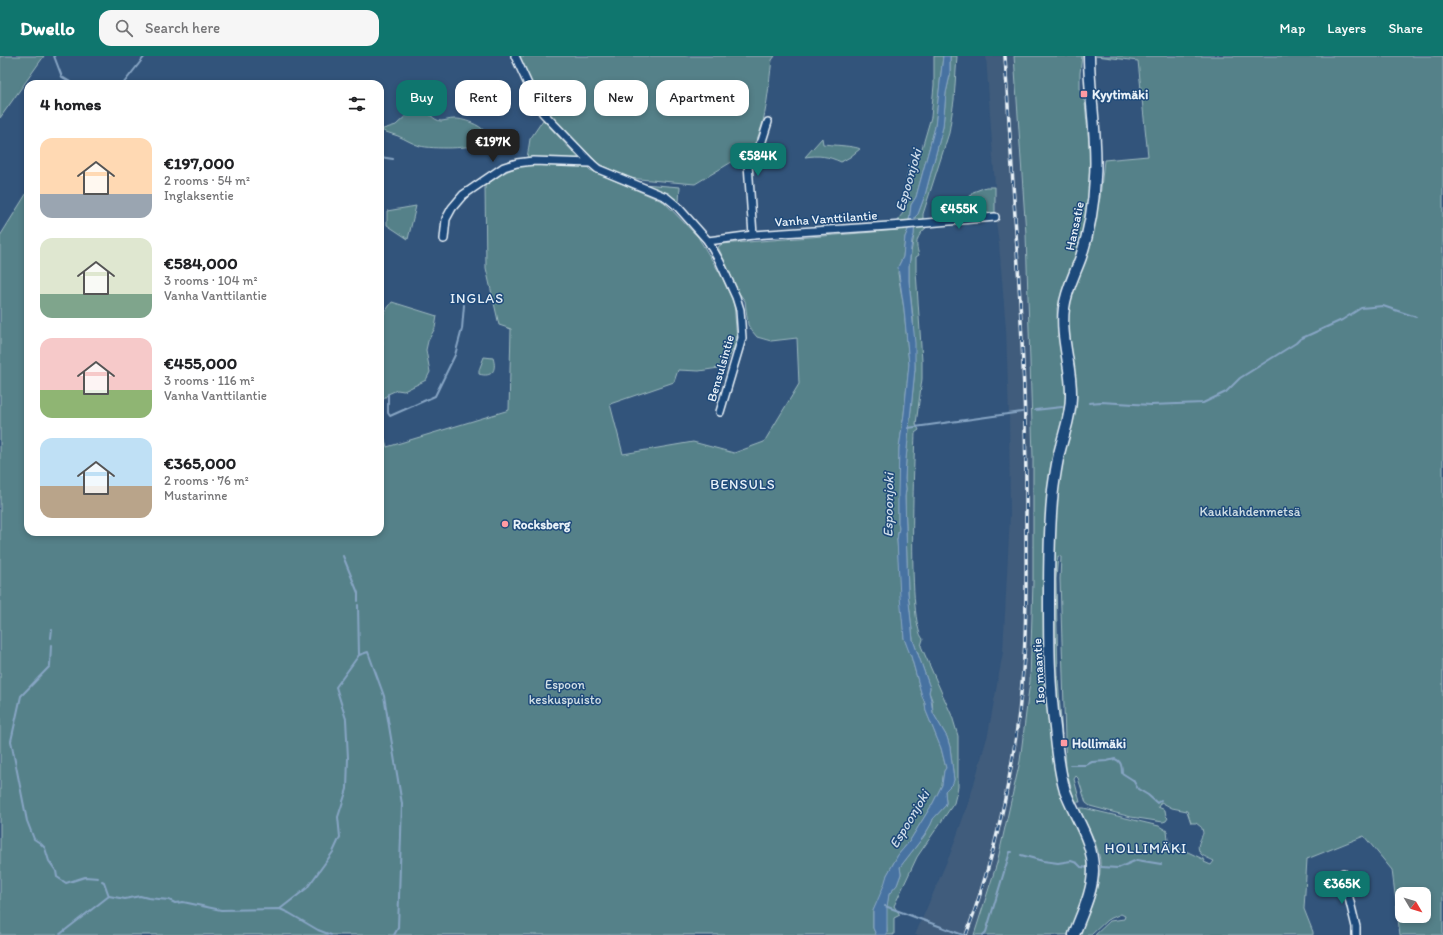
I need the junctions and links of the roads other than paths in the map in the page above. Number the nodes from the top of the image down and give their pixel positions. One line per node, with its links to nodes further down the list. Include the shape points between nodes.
1 (515, 56): 4 (street, via 543,113)
2 (1089, 56): 9 (main road, Hansatie, via 1096,156 1093,198 1086,239 1063,312)
3 (768, 122): 6 (street, via 762,141 748,164)
4 (591, 163): 7 (street, via 533,162 517,163 504,168 463,195 452,208 446,219); 8 (street, via 598,169 666,197)
5 (995, 217): 6 (street, Vanha Vanttilantie)
6 (754, 235): 8 (street, Vanha Vanttilantie)
7 (444, 239)
8 (708, 241): 10 (street, Bensulsintie, via 736,297 742,323 742,338)
9 (1071, 398): 12 (main road, Iso maantie, via 1050,515 1049,631 1053,711 1060,772 1071,807 1091,849 1092,859 1091,886)
10 (720, 412)
11 (1343, 873): 13 (street)
12 (1074, 935)
13 (1356, 935)

